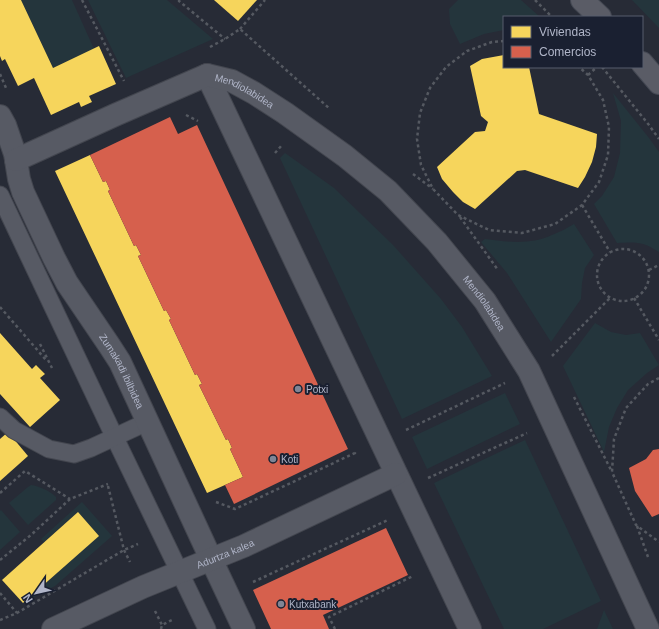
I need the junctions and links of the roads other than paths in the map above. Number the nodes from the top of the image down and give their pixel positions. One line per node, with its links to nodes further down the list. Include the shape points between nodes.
1 (582, 0): 2 (main road)
2 (599, 16)
3 (643, 64): 5 (main road)
4 (207, 75): 7 (street, Mendiolabidea); 12 (street, Mendiolabidea); 19 (street, Mendiolabidea, via 232,81 254,93 345,156 388,191 437,242 485,301 529,371)
5 (659, 83)
6 (0, 116): 7 (street, Zumakadi ibilbidea)
7 (16, 160): 10 (street, Zumakadi ibilbidea, via 23,192 54,258 67,283 116,356)
8 (0, 195): 11 (lane)
9 (0, 417): 11 (lane, via 14,430 49,449 74,454)
10 (147, 422): 11 (lane); 13 (street, Zumakadi ibilbidea)
11 (115, 438): 14 (lane)
12 (396, 474): 13 (street, Adurtza kalea); 18 (street, Mendiolabidea)
13 (211, 560): 14 (street, Adurtza kalea); 17 (street, Zumakadi ibilbidea)
14 (180, 572): 15 (street, Adurtza kalea); 16 (lane)
15 (53, 629)
16 (207, 629)
17 (244, 629)
18 (470, 629)
19 (648, 629)

